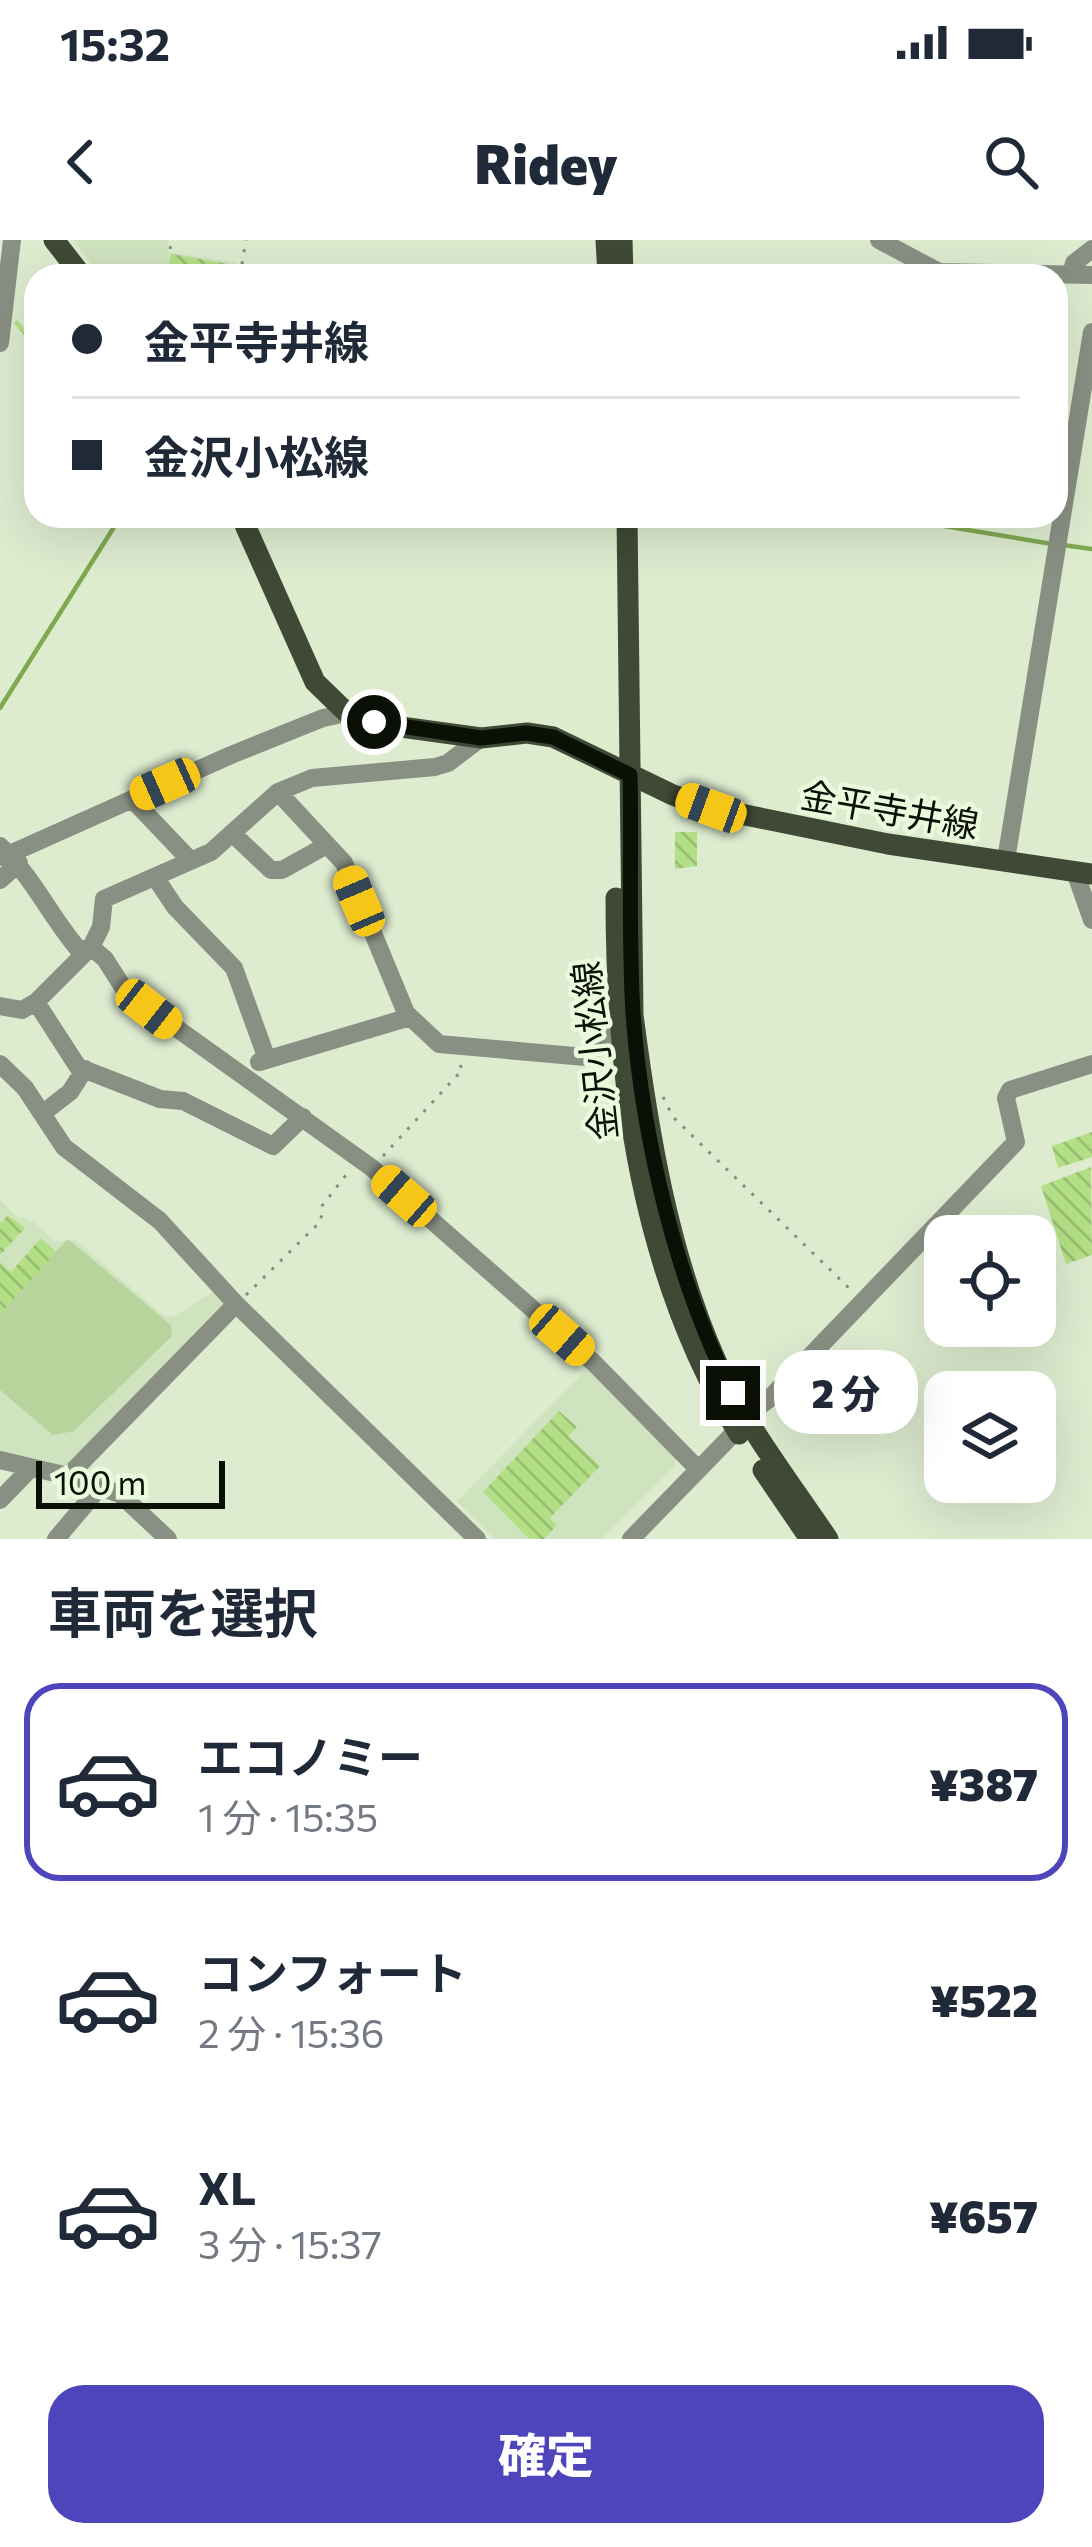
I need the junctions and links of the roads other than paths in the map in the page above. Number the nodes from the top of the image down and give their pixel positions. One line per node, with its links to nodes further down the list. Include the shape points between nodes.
1 (12, 240): 9 (street)
2 (54, 240): 5 (main road)
3 (879, 240): 6 (street)
4 (1092, 249): 7 (street, via 1074,263)
5 (73, 264)
6 (924, 264)
7 (1082, 273)
8 (1092, 332): 10 (street)
9 (0, 343)
10 (1068, 479)
11 (247, 528): 15 (main road, via 315,682)
12 (612, 528): 17 (main road, 金沢小松線)
13 (626, 528): 17 (main road, 金沢小松線)
14 (1060, 528): 23 (street)
15 (347, 713): 16 (main road, 金平寺井線); 19 (street)
16 (481, 738): 17 (main road, 金平寺井線, via 553,737); 18 (street, via 448,764 312,778)
17 (622, 771): 23 (main road, 金平寺井線, via 711,808); 33 (main road, 金沢小松線); 42 (main road, 金沢小松線, via 640,1078 668,1217)
18 (278, 792): 20 (street); 21 (street)
19 (132, 799): 22 (street); 24 (street)
20 (233, 834): 21 (street, via 271,870); 24 (street)
21 (327, 845): 32 (street, via 344,863)
22 (7, 856): 27 (street); 29 (street, via 79,950)
23 (1006, 860): 25 (main road, 金平寺井線)
24 (191, 861): 26 (street)
25 (1084, 873): 28 (street)
26 (155, 878): 29 (street, via 104,899); 34 (street, via 234,968)
27 (0, 880)
28 (1092, 920)
29 (91, 947): 30 (street); 37 (street, via 126,992)
30 (36, 1002): 31 (street, via 22,1010); 38 (street)
31 (0, 1006)
32 (410, 1017): 33 (street, via 439,1043 585,1057); 34 (street)
33 (620, 1026): 42 (main road, 金沢小松線, via 645,1198 702,1365)
34 (267, 1059): 37 (street)
35 (0, 1064): 39 (street)
36 (1092, 1064): 42 (street, via 1010,1090 1016,1142)
37 (236, 1068): 40 (street)
38 (85, 1070): 39 (street); 40 (street, via 183,1101 273,1146)
39 (43, 1113): 41 (street, via 64,1147 160,1221)
40 (303, 1117): 45 (street, via 594,1363)
41 (236, 1304): 46 (street); 51 (street)
42 (741, 1424): 45 (street); 53 (main road, 金沢小松線); 54 (main road, 金沢小松線)
43 (0, 1460): 44 (street)
44 (31, 1468): 46 (street); 48 (street)
45 (698, 1468): 52 (street)
46 (68, 1476): 47 (street)
47 (100, 1487): 49 (street); 50 (street, via 120,1494)
48 (0, 1500)
49 (56, 1539)
50 (168, 1539)
51 (477, 1539)
52 (631, 1539)
53 (810, 1539)
54 (828, 1539)

